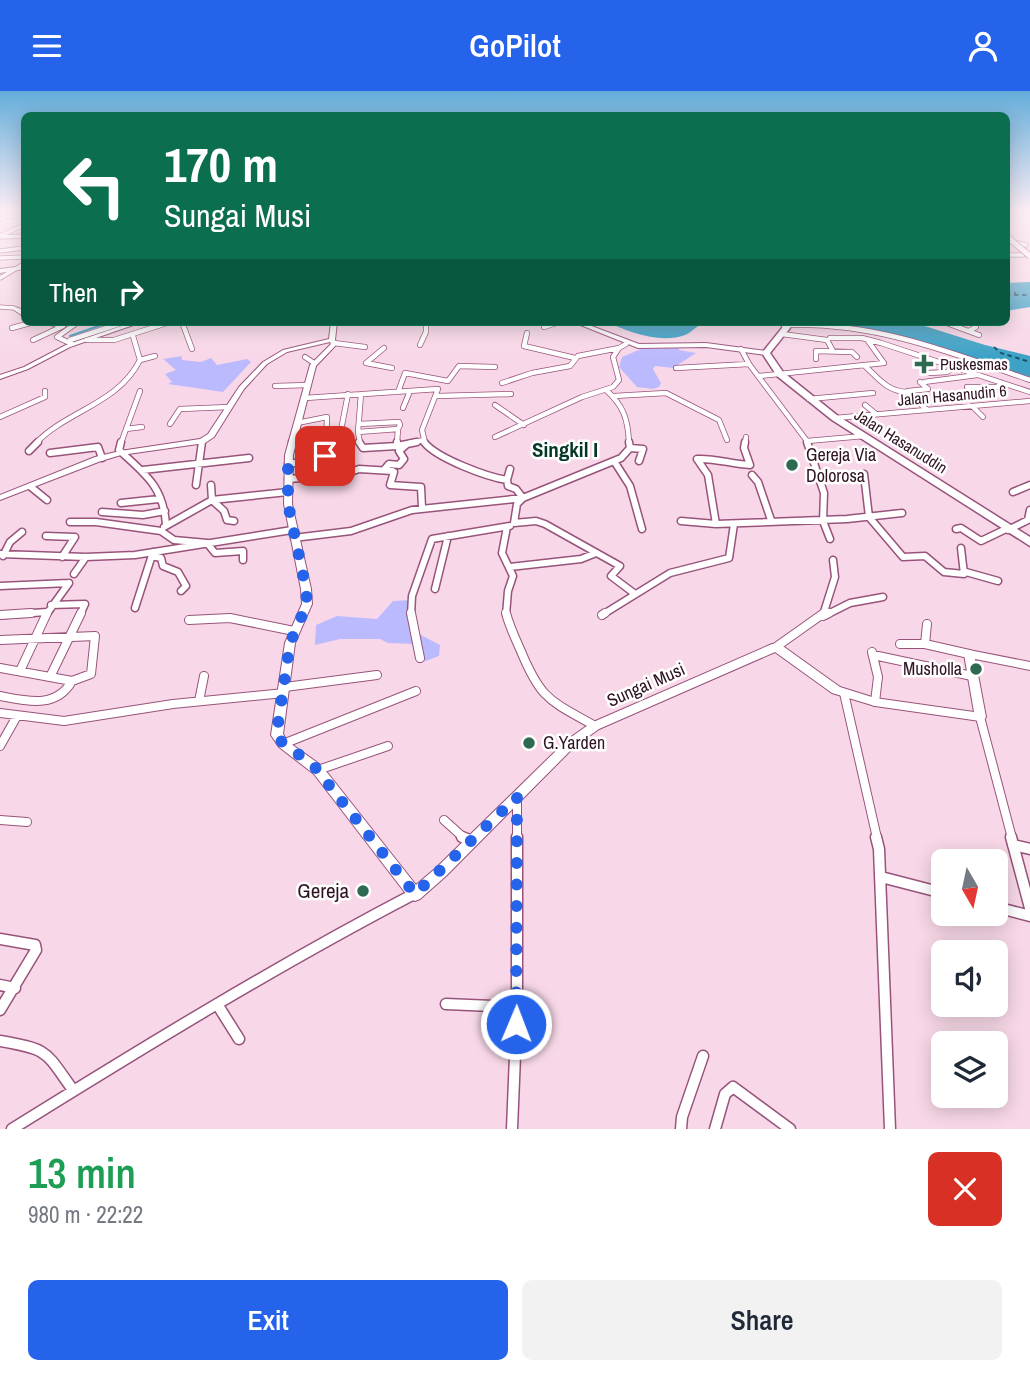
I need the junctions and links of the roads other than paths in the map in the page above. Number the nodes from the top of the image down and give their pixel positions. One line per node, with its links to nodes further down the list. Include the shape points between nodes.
1 (21, 267): 3 (street)
2 (21, 268): 4 (street)
3 (0, 271)
4 (0, 278)
5 (0, 307): 6 (street)
6 (21, 312)
7 (21, 326): 23 (street)
8 (62, 326): 21 (street); 31 (street)
9 (114, 326): 34 (street)
10 (127, 326): 32 (street)
11 (158, 326): 28 (street)
12 (184, 326): 40 (street)
13 (334, 326): 35 (street)
14 (426, 326): 37 (street)
15 (547, 326): 22 (street)
16 (585, 326): 36 (street)
17 (786, 326): 26 (highway)
18 (837, 326): 59 (street, via 866,330)
19 (955, 326): 24 (street)
20 (976, 326): 24 (street)
21 (70, 327): 34 (street, via 57,337)
22 (544, 327)
23 (12, 328)
24 (969, 331): 27 (street)
25 (527, 333): 49 (street, via 524,346)
26 (782, 334): 44 (street, via 828,341); 45 (highway)
27 (977, 334)
28 (132, 335): 32 (street); 50 (street)
29 (830, 338): 30 (street)
30 (844, 338): 33 (street); 38 (street)
31 (33, 340)
32 (87, 340): 34 (street)
33 (868, 340): 54 (street, via 885,362); 56 (street)
34 (71, 342): 65 (street)
35 (333, 342): 39 (street); 52 (street); 93 (street, via 278,354 253,373)
36 (626, 344): 42 (street); 43 (street)
37 (420, 345)
38 (848, 346)
39 (365, 347)
40 (192, 348)
41 (384, 348): 57 (street, via 366,363)
42 (619, 348): 49 (street); 73 (street, via 613,357 619,383)
43 (741, 349): 45 (street); 53 (street)
44 (833, 351): 48 (street, via 852,352); 51 (street, via 814,351)
45 (766, 353): 61 (highway, Jalan Hasanuddin)
46 (155, 356): 50 (street)
47 (305, 357): 52 (street)
48 (857, 357)
49 (575, 358): 67 (street, via 570,366)
50 (140, 359): 121 (street, via 131,378 58,425)
51 (816, 359)
52 (314, 363): 69 (street)
53 (749, 364): 58 (street); 63 (street)
54 (865, 366): 61 (street); 77 (street, via 890,390)
55 (495, 367): 78 (street, via 459,366 447,384 405,373)
56 (955, 367): 60 (street); 62 (street)
57 (392, 368)
58 (676, 369)
59 (1001, 370): 64 (street); 66 (street)
60 (929, 373)
61 (780, 374): 63 (street); 88 (highway, Jalan Hasanuddin)
62 (977, 375): 68 (street); 77 (street, via 922,382 928,389)
63 (759, 376): 116 (street)
64 (993, 376)
65 (0, 377)
66 (1030, 380)
67 (502, 383)
68 (1002, 383): 72 (street); 79 (street)
69 (308, 385): 70 (street); 87 (street)
70 (275, 386)
71 (482, 387): 84 (street)
72 (967, 387)
73 (606, 390): 86 (street); 103 (street)
74 (45, 391): 97 (street, via 45,397)
75 (140, 391): 105 (street)
76 (410, 391): 78 (street); 85 (street, via 437,389); 94 (street)
77 (908, 391): 95 (street)
78 (398, 392): 82 (street)
79 (1030, 392)
80 (873, 393): 88 (street)
81 (348, 394): 82 (street); 87 (street); 108 (street)
82 (361, 394): 102 (street)
83 (510, 394): 84 (street)
84 (483, 395): 85 (street)
85 (437, 396): 113 (street, via 422,430)
86 (614, 397): 114 (street, via 660,392 678,397 719,420); 120 (street, via 629,425 626,437)
87 (305, 398): 100 (street)
88 (809, 398): 99 (highway, Jalan Hasanuddin)
89 (1030, 401): 92 (street, Jalan Hasanudin 6)
90 (495, 405): 103 (street)
91 (865, 405): 96 (street)
92 (972, 406): 95 (street, Jalan Hasanudin 6); 98 (street)
93 (229, 407): 101 (street, via 180,409); 115 (street)
94 (403, 408)
95 (927, 410): 96 (street, Jalan Hasanudin 6)
96 (876, 414): 99 (street, Jalan Hasanudin 6)
97 (0, 417)
98 (983, 417)
99 (835, 418): 109 (highway, Jalan Hasanuddin)
100 (297, 423): 112 (street, via 327,417); 117 (street)
101 (170, 424)
102 (359, 424): 106 (street, via 399,422); 107 (street)
103 (524, 425): 110 (street)
104 (142, 427): 105 (street)
105 (126, 429): 123 (street)
106 (398, 429): 107 (street); 119 (street)
107 (358, 432): 119 (street, via 363,448)
108 (340, 435)
109 (864, 436): 116 (street); 166 (highway, Jalan Hasanuddin)
110 (495, 437)
111 (746, 437): 160 (street, via 744,448 750,465 697,459 708,475)
112 (325, 438): 117 (street); 129 (street, via 324,458)
113 (424, 440): 118 (street); 136 (street, via 444,458)
114 (727, 440)
115 (202, 441): 123 (street); 128 (street)
116 (807, 441): 155 (street, via 823,490)
117 (292, 442): 129 (street)
118 (406, 445): 119 (street); 132 (street, via 399,451 404,459 400,465 388,464)
119 (397, 446)
120 (630, 448): 126 (street); 127 (street, via 643,449)
121 (29, 451)
122 (50, 453): 124 (street, via 98,447)
123 (120, 453): 124 (street); 131 (street)
124 (102, 458): 140 (street)
125 (249, 458): 128 (street)
126 (614, 461): 144 (street); 164 (street, via 630,486)
127 (639, 461)
128 (199, 463): 131 (street); 137 (street)
129 (288, 464): 135 (street)
130 (510, 469): 136 (street)
131 (143, 470): 145 (street, via 155,483)
132 (384, 471): 135 (street, via 364,469); 149 (street, via 394,472 390,486 421,488)
133 (864, 474): 154 (street)
134 (752, 475): 156 (street)
135 (288, 479): 141 (street)
136 (507, 480): 144 (street)
137 (196, 485)
138 (211, 485): 147 (street)
139 (1030, 485): 142 (street)
140 (31, 487): 143 (street); 146 (street)
141 (288, 492): 147 (street); 168 (street)
142 (1013, 492)
143 (0, 498)
144 (523, 498): 149 (street); 162 (street)
145 (159, 499): 148 (street); 151 (street)
146 (47, 500)
147 (212, 500): 157 (street, via 227,520); 163 (street)
148 (121, 503)
149 (422, 508): 168 (street, via 351,531)
150 (1030, 510): 166 (street, via 1028,520)
151 (165, 511): 152 (street, via 144,515); 163 (street)
152 (102, 512)
153 (902, 513): 154 (street)
154 (869, 517): 155 (street); 183 (street, via 903,557 925,556 944,572)
155 (825, 518): 156 (street); 171 (street)
156 (771, 520): 161 (street)
157 (234, 521)
158 (681, 521): 160 (street)
159 (70, 522): 163 (street)
160 (716, 524): 161 (street)
161 (733, 524): 189 (street, via 729,558 670,573)
162 (511, 526): 170 (street); 175 (street, via 531,521 545,524); 182 (street, via 502,553)
163 (163, 528): 173 (street, via 174,540)
164 (642, 529)
165 (956, 529): 166 (street, via 981,541)
166 (1007, 530): 172 (highway, Jalan Hasanuddin)
167 (22, 532): 177 (street)
168 (293, 534): 173 (street); 198 (street, via 307,597)
169 (46, 536): 178 (street, via 75,537)
170 (448, 536): 187 (street); 206 (street, via 432,539 412,596 411,621)
171 (830, 539)
172 (1030, 542)
173 (207, 543): 176 (street); 180 (street, via 215,553 243,551)
174 (961, 548): 183 (street)
175 (596, 553): 182 (street, via 581,559); 189 (street, via 620,566 612,577)
176 (153, 554): 179 (street); 188 (street, via 161,558 163,566 178,572 186,586); 192 (street)
177 (1, 556): 178 (street)
178 (62, 557): 179 (street)
179 (86, 557): 184 (street)
180 (243, 560)
181 (833, 560): 195 (street, via 835,577)
182 (510, 567): 224 (street, via 513,576 506,615 533,681 553,702)
183 (965, 572): 185 (street)
184 (74, 575)
185 (998, 581)
186 (0, 586): 191 (street, via 69,583)
187 (435, 589)
188 (181, 591)
189 (635, 594): 194 (street)
190 (883, 597): 195 (street, via 850,603)
191 (49, 608): 193 (street); 199 (street, via 85,604); 200 (street)
192 (135, 608)
193 (0, 615)
194 (602, 615)
195 (823, 616): 204 (street)
196 (189, 620): 198 (street, via 230,618)
197 (927, 624): 203 (street)
198 (294, 631): 215 (street)
199 (68, 637): 200 (street); 213 (street); 214 (street, via 95,636 91,674)
200 (34, 638): 201 (street); 209 (street)
201 (0, 642)
202 (900, 643): 203 (street)
203 (925, 643): 205 (street)
204 (776, 646): 217 (street); 224 (street, Sungai Musi)
205 (969, 654): 207 (street); 212 (street)
206 (420, 658)
207 (1030, 666)
208 (0, 668): 209 (street)
209 (20, 671): 213 (street)
210 (377, 675): 215 (street)
211 (204, 676): 219 (street)
212 (972, 676): 220 (street, via 875,654); 223 (street)
213 (50, 677): 214 (street)
214 (72, 681): 218 (street, via 64,693 48,702)
215 (284, 690): 219 (street); 225 (street, via 277,731)
216 (416, 691): 225 (street)
217 (845, 693): 220 (street); 236 (street)
218 (0, 696)
219 (199, 701): 222 (street, via 64,721)
220 (875, 702): 223 (street)
221 (0, 713): 222 (street)
222 (18, 716): 227 (street)
223 (980, 717): 234 (street)
224 (596, 726): 229 (street, Sungai Musi, via 556,755)
225 (283, 744): 228 (street)
226 (388, 745): 228 (street)
227 (0, 747)
228 (313, 765): 238 (street)
229 (517, 797): 233 (street, Sungai Musi); 247 (street)
230 (0, 820): 232 (street)
231 (444, 820): 233 (street)
232 (27, 822)
233 (472, 841): 238 (street, Sungai Musi)
234 (1013, 845): 235 (street); 239 (street)
235 (1030, 849)
236 (881, 877): 237 (street); 258 (street)
237 (931, 890)
238 (415, 894): 246 (street)
239 (1030, 908)
240 (1008, 910): 241 (street)
241 (1030, 916)
242 (0, 939): 244 (street, via 36,947)
243 (0, 985): 244 (street)
244 (15, 988): 248 (street)
245 (446, 1003): 247 (street)
246 (217, 1004): 249 (street); 252 (street)
247 (517, 1007): 255 (street)
248 (0, 1010)
249 (239, 1039)
250 (0, 1041): 252 (street, via 45,1052)
251 (703, 1056): 256 (street)
252 (73, 1090): 254 (street)
253 (783, 1127): 257 (street, via 733,1087 725,1094)
254 (12, 1129)
255 (512, 1129)
256 (681, 1129)
257 (715, 1129)
258 (890, 1129)

